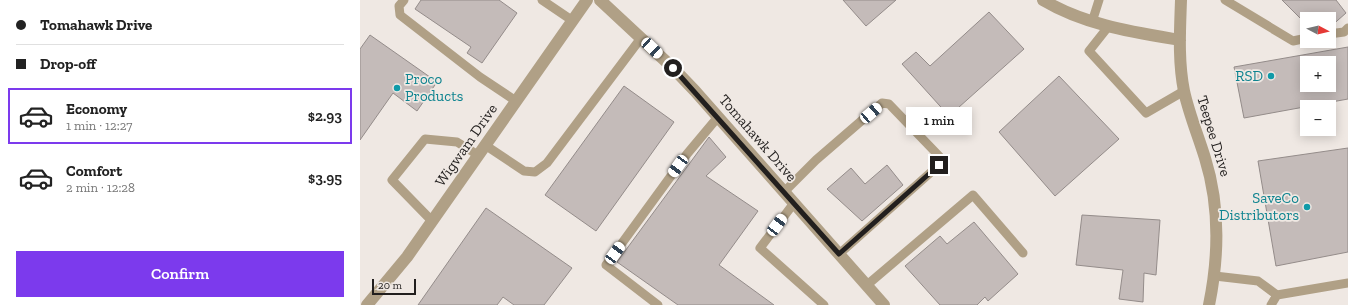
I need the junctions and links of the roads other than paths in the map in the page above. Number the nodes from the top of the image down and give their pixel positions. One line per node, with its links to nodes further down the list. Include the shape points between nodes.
1 (404, 0): 18 (lane, via 399,6 400,14 480,77)
2 (542, 0): 9 (lane)
3 (587, 0): 9 (street, Wigwam Drive)
4 (600, 0): 14 (street, Tomahawk Drive)
5 (1043, 0): 10 (street)
6 (1099, 0): 10 (lane)
7 (1181, 0): 15 (street, Teepee Drive)
8 (1225, 0): 16 (lane, via 1293,41)
9 (573, 21): 18 (street, Wigwam Drive)
10 (1092, 22): 11 (street)
11 (1108, 27): 15 (street); 17 (lane, via 1089,51 1146,113)
12 (1348, 28): 13 (lane, via 1344,32)
13 (1336, 33)
14 (641, 38): 19 (street, Tomahawk Drive); 20 (lane, via 548,163 535,172 524,171)
15 (1180, 40): 17 (street, Teepee Drive, via 1180,66)
16 (1300, 40)
17 (1184, 91): 27 (street, Teepee Drive, via 1214,189 1218,234)
18 (516, 101): 20 (street, Wigwam Drive)
19 (718, 117): 22 (street, Tomahawk Drive); 32 (lane, via 687,154 606,265)
20 (485, 145): 21 (street, Wigwam Drive)
21 (478, 155): 24 (street, Wigwam Drive); 24 (lane, via 457,142 425,139 392,180)
22 (784, 192): 23 (street, Tomahawk Drive); 26 (lane, via 816,160 882,103 890,104 940,158 939,165)
23 (794, 203): 26 (street, Tomahawk Drive); 33 (lane, via 760,248)
24 (432, 221): 31 (street, Wigwam Drive)
25 (1023, 253): 29 (lane, via 972,195)
26 (839, 254): 29 (street, Tomahawk Drive)
27 (1215, 276): 30 (lane, via 1258,281); 35 (street, Teepee Drive)
28 (1348, 282): 30 (lane)
29 (866, 285): 34 (street, Tomahawk Drive)
30 (1278, 295): 36 (lane)
31 (368, 305)
32 (658, 305)
33 (824, 305)
34 (884, 305)
35 (1209, 305)
36 (1271, 305)

